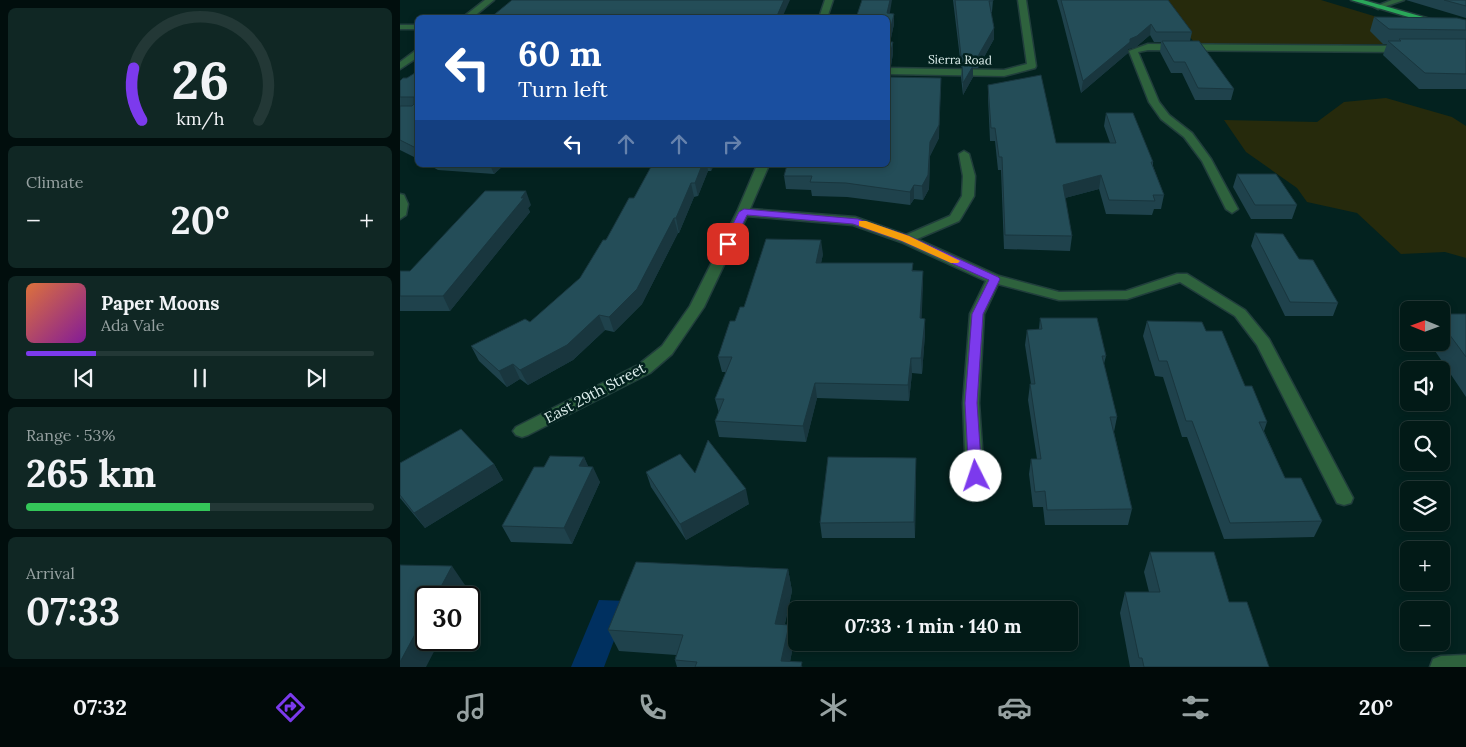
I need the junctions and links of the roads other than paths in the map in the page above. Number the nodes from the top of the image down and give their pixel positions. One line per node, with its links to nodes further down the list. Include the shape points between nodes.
1 (490, 0): 7 (street)
2 (830, 0): 8 (street)
3 (1022, 0): 15 (street, Sierra Road, via 1032,66 1004,73)
4 (1355, 0): 6 (main road)
5 (1400, 0): 6 (street)
6 (1378, 7): 11 (main road)
7 (470, 15)
8 (824, 15)
9 (400, 27): 10 (street)
10 (415, 27)
11 (1466, 32)
12 (1416, 49): 19 (street, via 1148,46 1133,51 1154,102 1166,117 1188,134)
13 (415, 55): 14 (street)
14 (400, 66)
15 (890, 71)
16 (964, 154): 22 (street, via 969,176 968,196 954,218)
17 (762, 167): 20 (street, East 29th Street)
18 (400, 198): 21 (street)
19 (1232, 209)
20 (744, 212): 22 (street, via 855,221); 24 (street, East 29th Street, via 697,307 667,350 644,369)
21 (400, 215)
22 (906, 238): 23 (street)
23 (994, 279): 25 (street, via 977,314 971,403); 26 (street, via 1059,296 1127,296 1182,277 1207,292 1240,313 1264,343)
24 (522, 431)
25 (976, 476)
26 (1344, 498)
27 (1466, 666): 28 (street)
28 (1441, 667)

